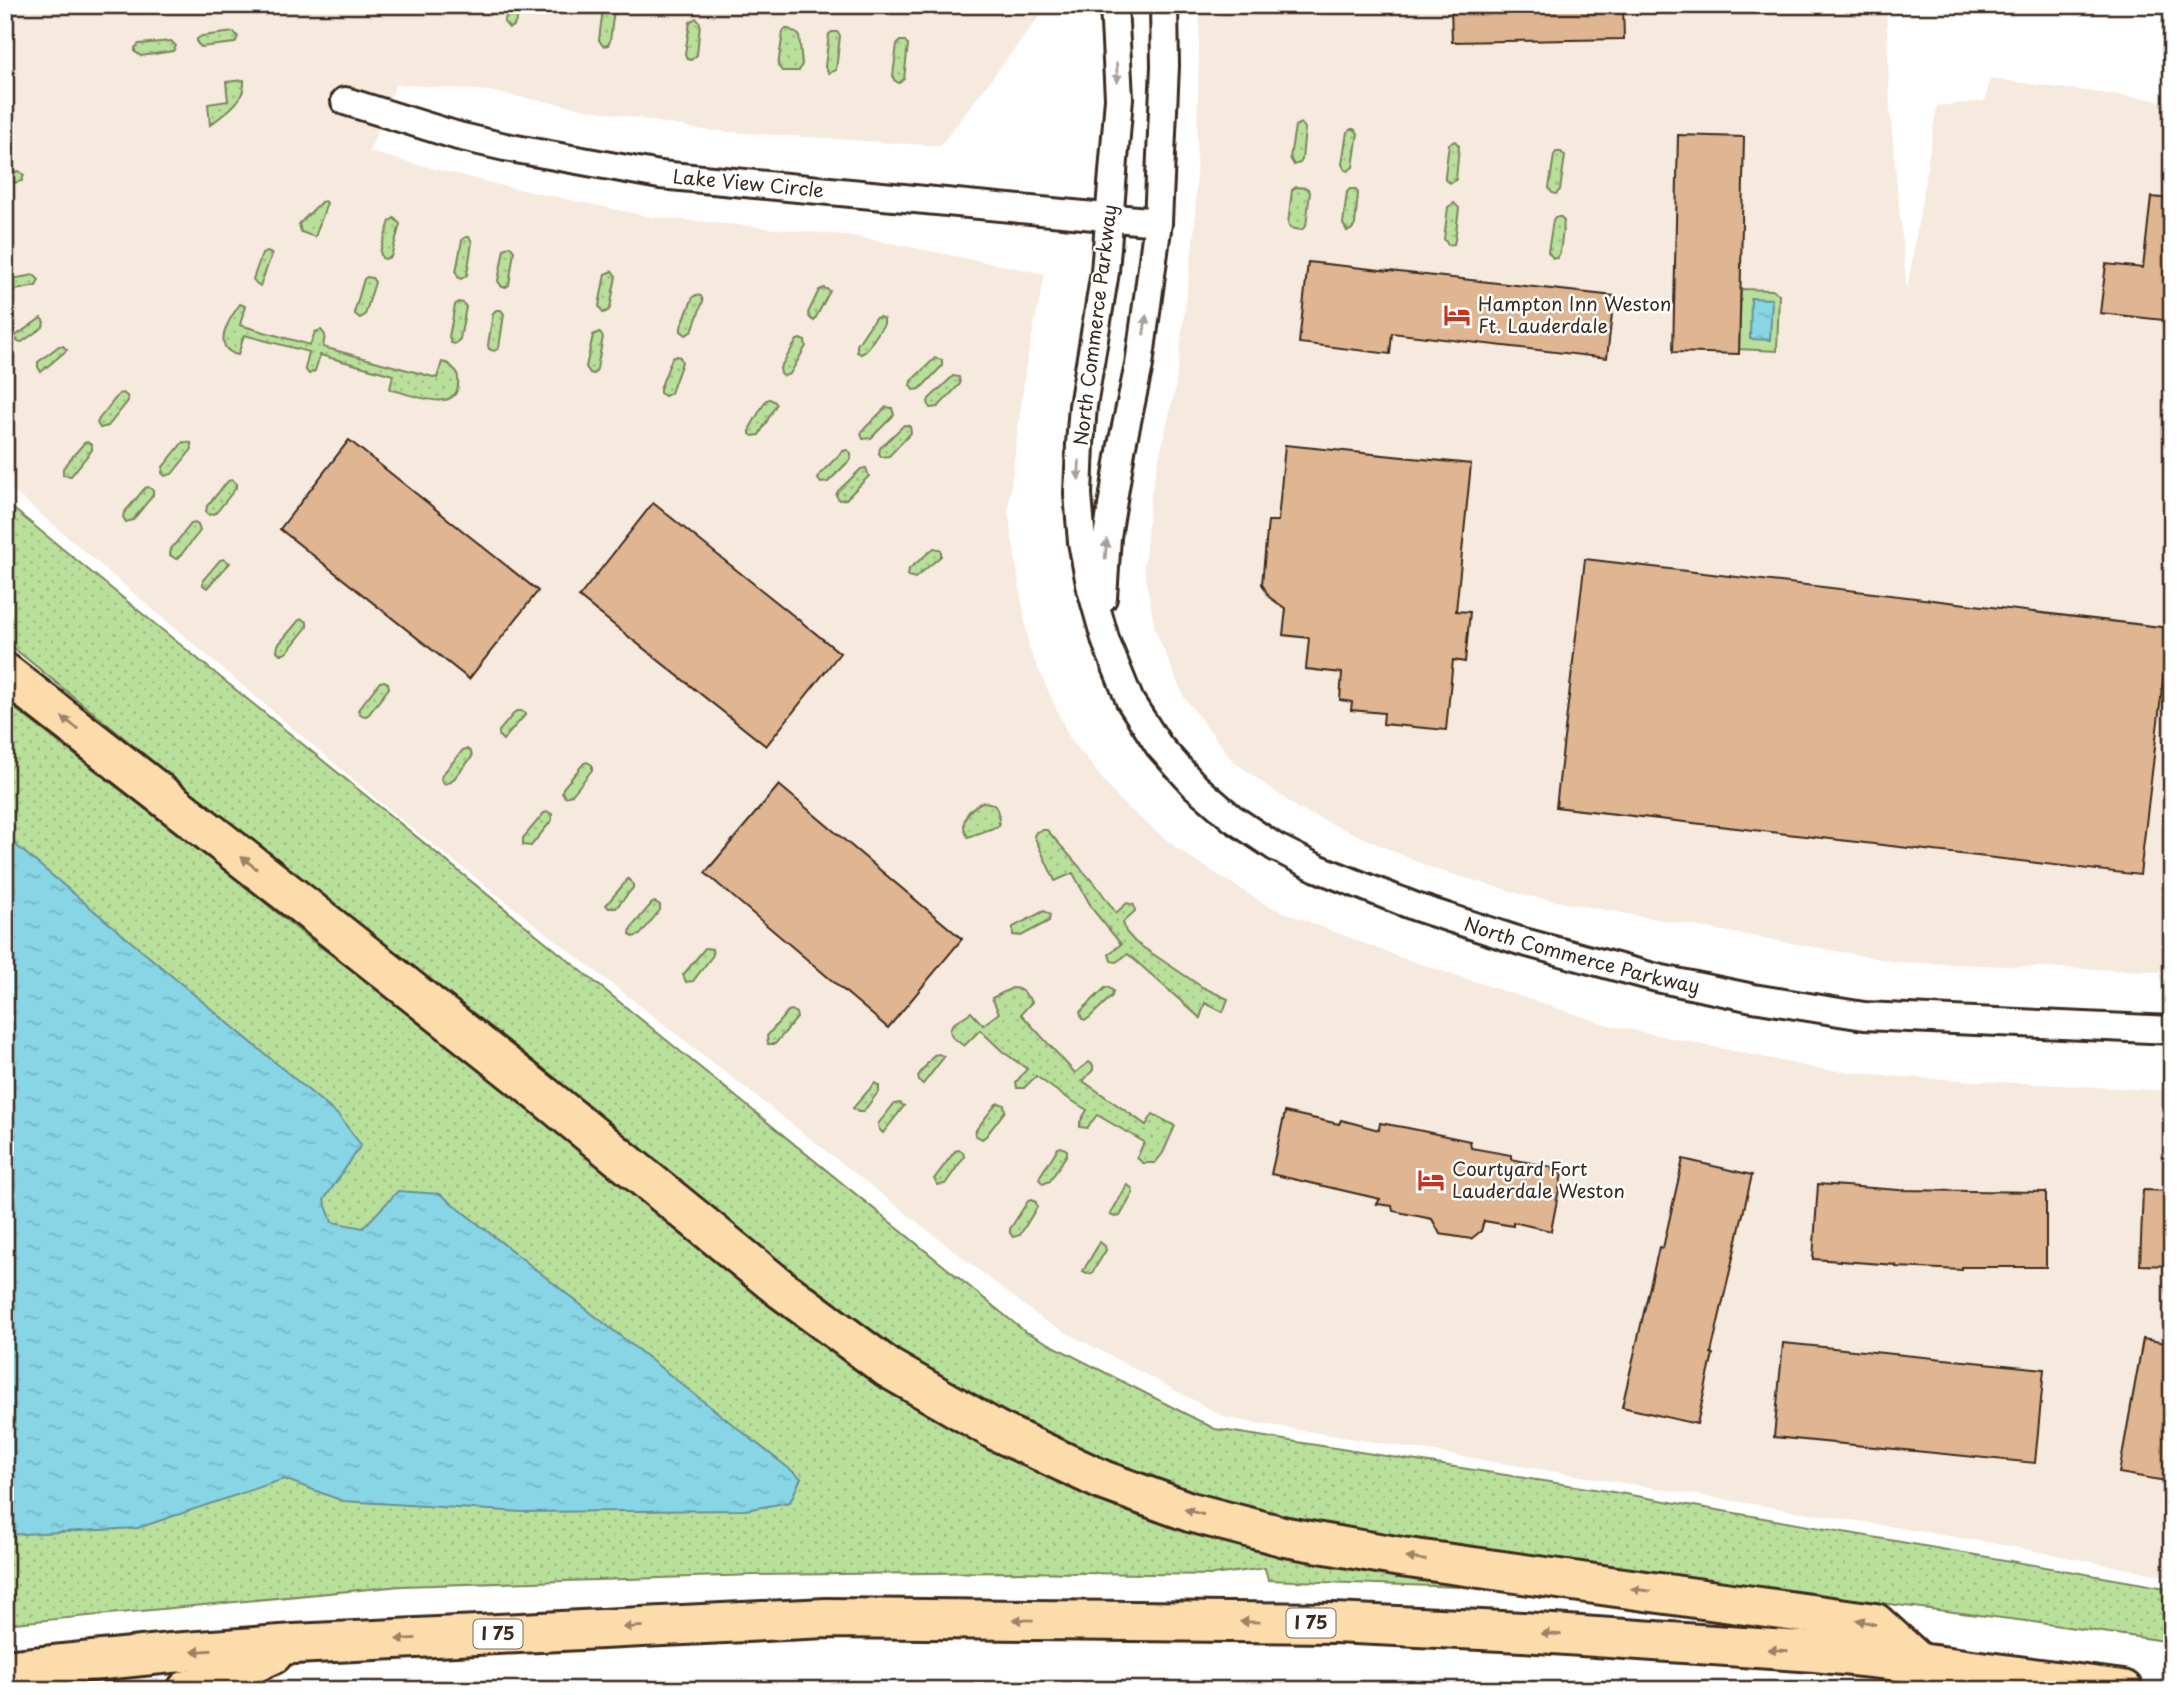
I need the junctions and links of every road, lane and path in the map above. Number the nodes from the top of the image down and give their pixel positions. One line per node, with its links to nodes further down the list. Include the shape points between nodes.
1 (1114, 5): 4 (street, North Commerce Parkway, one-way to 4, via 1119,99)
2 (1164, 5): 5 (street, North Commerce Parkway)
3 (345, 101): 4 (street, Lake View Circle, via 493,145 660,176)
4 (1110, 218): 5 (street, Lake View Circle); 6 (street, North Commerce Parkway, one-way to 6, via 1083,406 1078,494 1082,542)
5 (1158, 222): 6 (street, North Commerce Parkway, one-way to 5, via 1102,594 1107,537 1139,365)
6 (1106, 642): 8 (street, North Commerce Parkway, via 1130,701 1159,746 1232,818 1317,868 1416,907 1657,978 1753,998 1864,1016)
7 (5, 673): 10 (highway, one-way to 7, via 1875,1623 1286,1537 1190,1512 1102,1480 997,1431 888,1368 780,1288)
8 (2172, 1030)
9 (294, 1644): 10 (highway, I 75, one-way to 9, via 1537,1633 1265,1622 826,1618); 11 (highway, I 75, one-way to 11); 12 (highway)
10 (1919, 1663): 13 (highway, I 75)
11 (5, 1670)
12 (187, 1690)
13 (2123, 1690)

